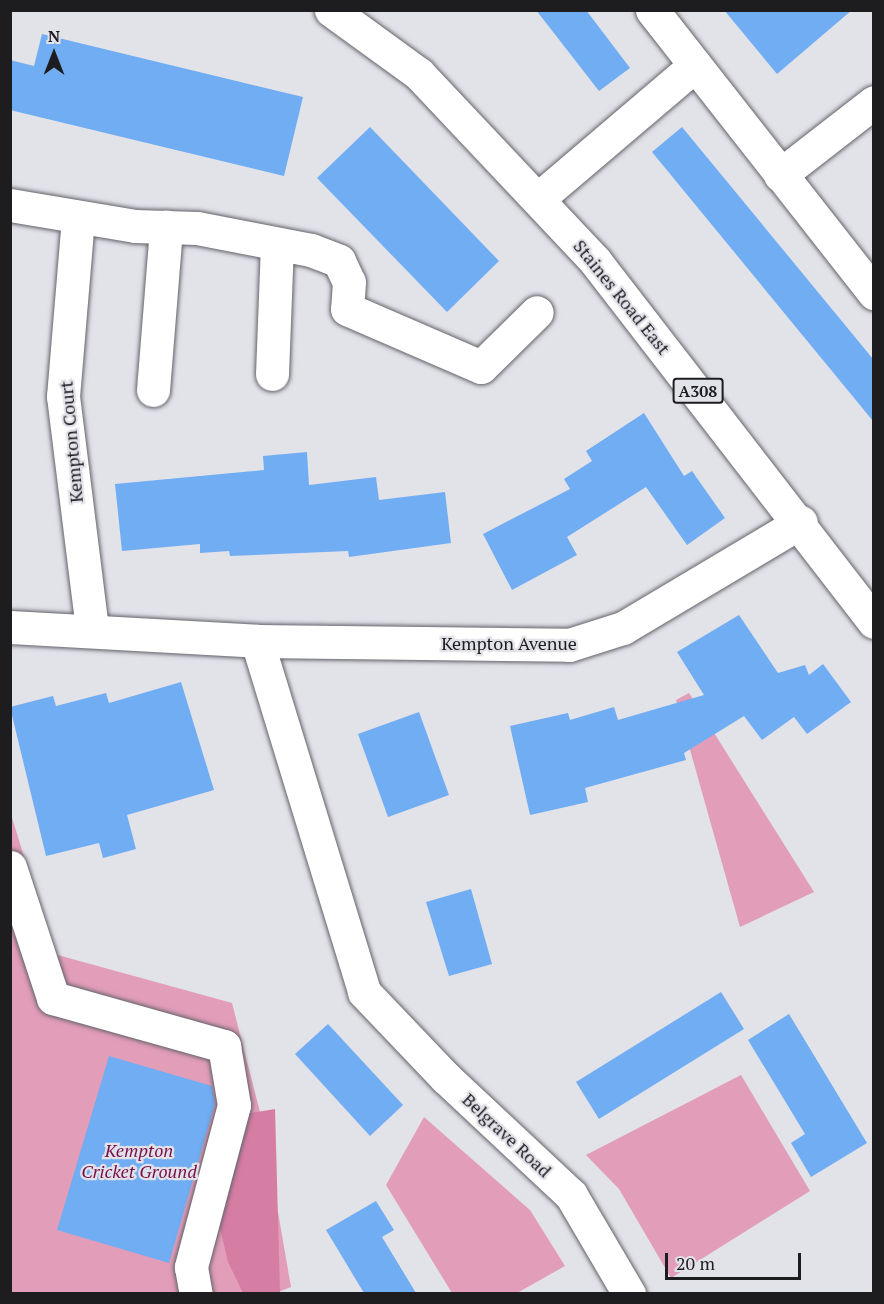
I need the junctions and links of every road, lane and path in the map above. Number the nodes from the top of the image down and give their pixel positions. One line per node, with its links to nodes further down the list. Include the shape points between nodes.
1 (331, 10): 6 (main road, Staines Road East / A308, via 419,74)
2 (652, 10): 3 (main road)
3 (695, 65): 5 (main road); 6 (main road)
4 (873, 102): 5 (main road)
5 (780, 174): 11 (main road)
6 (539, 198): 15 (main road, Staines Road East / A308)
7 (11, 205): 8 (main road)
8 (78, 218): 9 (main road); 18 (main road, Kempton Court, via 63,396)
9 (151, 227): 10 (main road); 14 (main road)
10 (277, 244): 12 (main road, via 339,261 349,282 347,309 481,367); 13 (main road)
11 (873, 293)
12 (537, 312)
13 (272, 374)
14 (153, 390)
15 (801, 522): 16 (main road, Staines Road East / A308); 19 (main road, Kempton Avenue, via 601,639 569,645)
16 (873, 622)
17 (10, 627): 18 (main road, Kempton Avenue)
18 (92, 630): 19 (main road, Kempton Avenue)
19 (257, 641): 22 (main road, Belgrave Road, via 364,992 446,1078 572,1194)
20 (10, 867): 21 (main road, via 53,998 224,1046 234,1105 191,1267)
21 (196, 1293)
22 (629, 1293)

